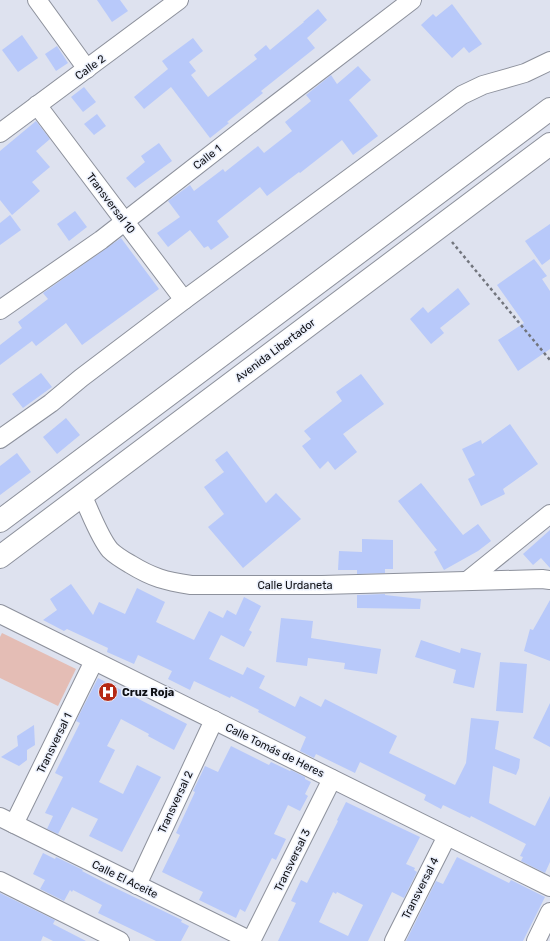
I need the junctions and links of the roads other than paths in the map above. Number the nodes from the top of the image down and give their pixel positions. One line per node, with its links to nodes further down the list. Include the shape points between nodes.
1 (37, 0): 5 (street)
2 (179, 0): 5 (street, Calle 2)
3 (412, 0): 10 (street, Calle 1)
4 (550, 61): 11 (street, via 525,73 483,85 462,95)
5 (87, 69): 6 (street, Calle 2)
6 (37, 105): 8 (street, Calle 2); 10 (street, Transversal 10)
7 (550, 109): 16 (main road)
8 (0, 133)
9 (550, 144): 14 (main road, Avenida Libertador)
10 (125, 222): 11 (street, Transversal 10); 12 (street, Calle 1)
11 (184, 300): 13 (street, via 51,403)
12 (0, 310)
13 (0, 439)
14 (82, 495): 17 (main road, Avenida Libertador); 19 (street, Calle Urdaneta, via 110,549 117,556 144,572 171,582 191,585 322,585)
15 (550, 514): 19 (street)
16 (0, 522)
17 (0, 557)
18 (550, 580): 19 (street, Calle Urdaneta)
19 (467, 581)
20 (0, 614): 21 (street, Calle Tomás de Heres)
21 (94, 661): 22 (street, Calle Tomás de Heres); 24 (street, Transversal 1)
22 (214, 720): 23 (street, Calle Tomás de Heres); 27 (street, Transversal 2)
23 (332, 779): 25 (street, Calle Tomás de Heres); 31 (street, Transversal 3)
24 (7, 821): 27 (street, Calle El Aceite)
25 (447, 836): 28 (street, Calle Tomás de Heres); 32 (street, Transversal 4)
26 (0, 881): 30 (street)
27 (137, 885): 31 (street, Calle El Aceite)
28 (550, 887)
29 (550, 912): 33 (street)
30 (120, 941)
31 (251, 941)
32 (394, 941)
33 (536, 941)

